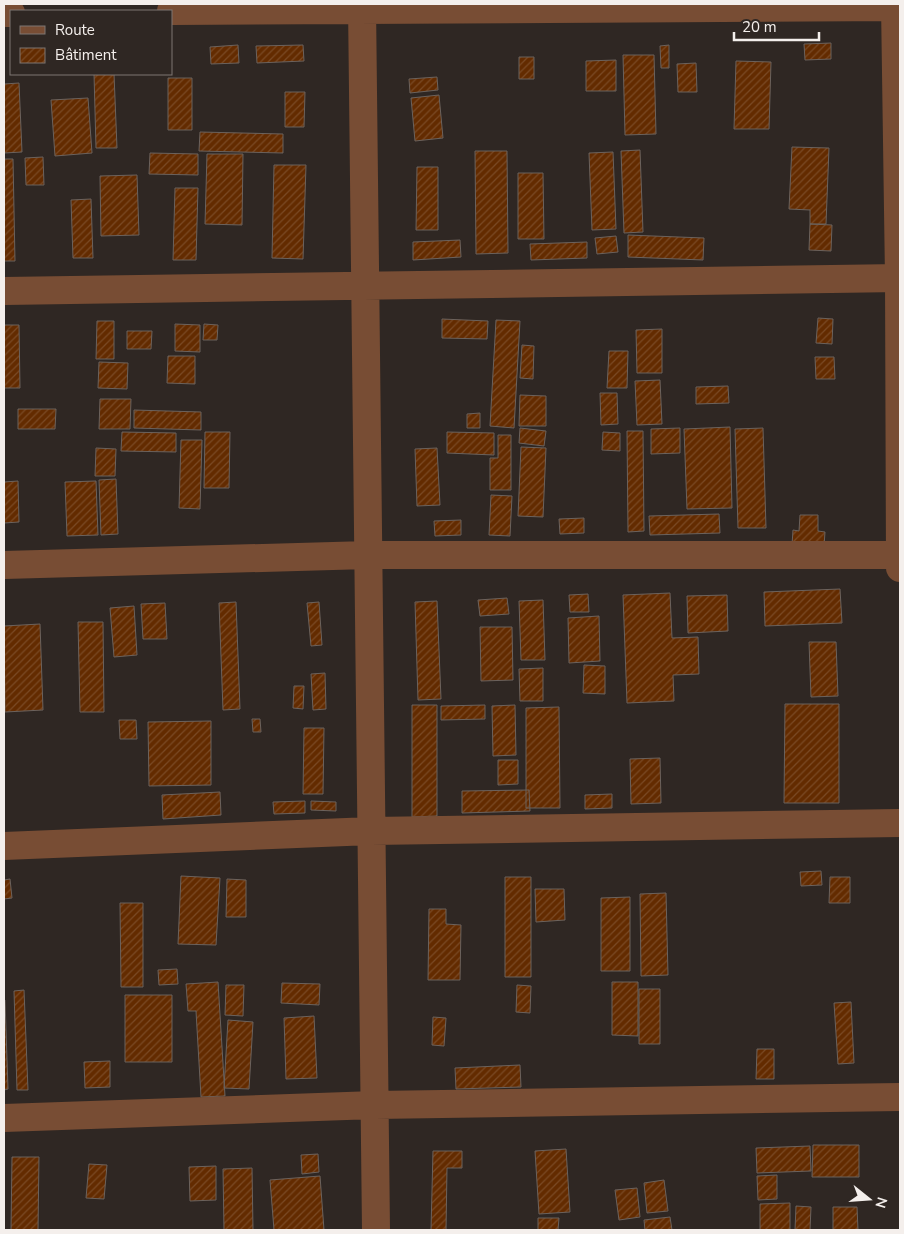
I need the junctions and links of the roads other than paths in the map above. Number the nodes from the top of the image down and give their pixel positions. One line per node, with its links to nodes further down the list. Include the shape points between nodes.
1 (897, 6): 2 (street); 4 (street)
2 (362, 7): 3 (street); 5 (street)
3 (172, 12)
4 (900, 278): 5 (street); 8 (street)
5 (365, 286): 6 (street); 7 (street)
6 (4, 291)
7 (368, 554): 8 (street); 9 (street); 12 (street)
8 (900, 555): 10 (street)
9 (4, 565)
10 (900, 568)
11 (900, 823): 12 (street)
12 (371, 831): 13 (street); 15 (street)
13 (4, 846)
14 (900, 1097): 15 (street)
15 (375, 1105): 16 (street); 17 (street)
16 (4, 1118)
17 (376, 1230)

